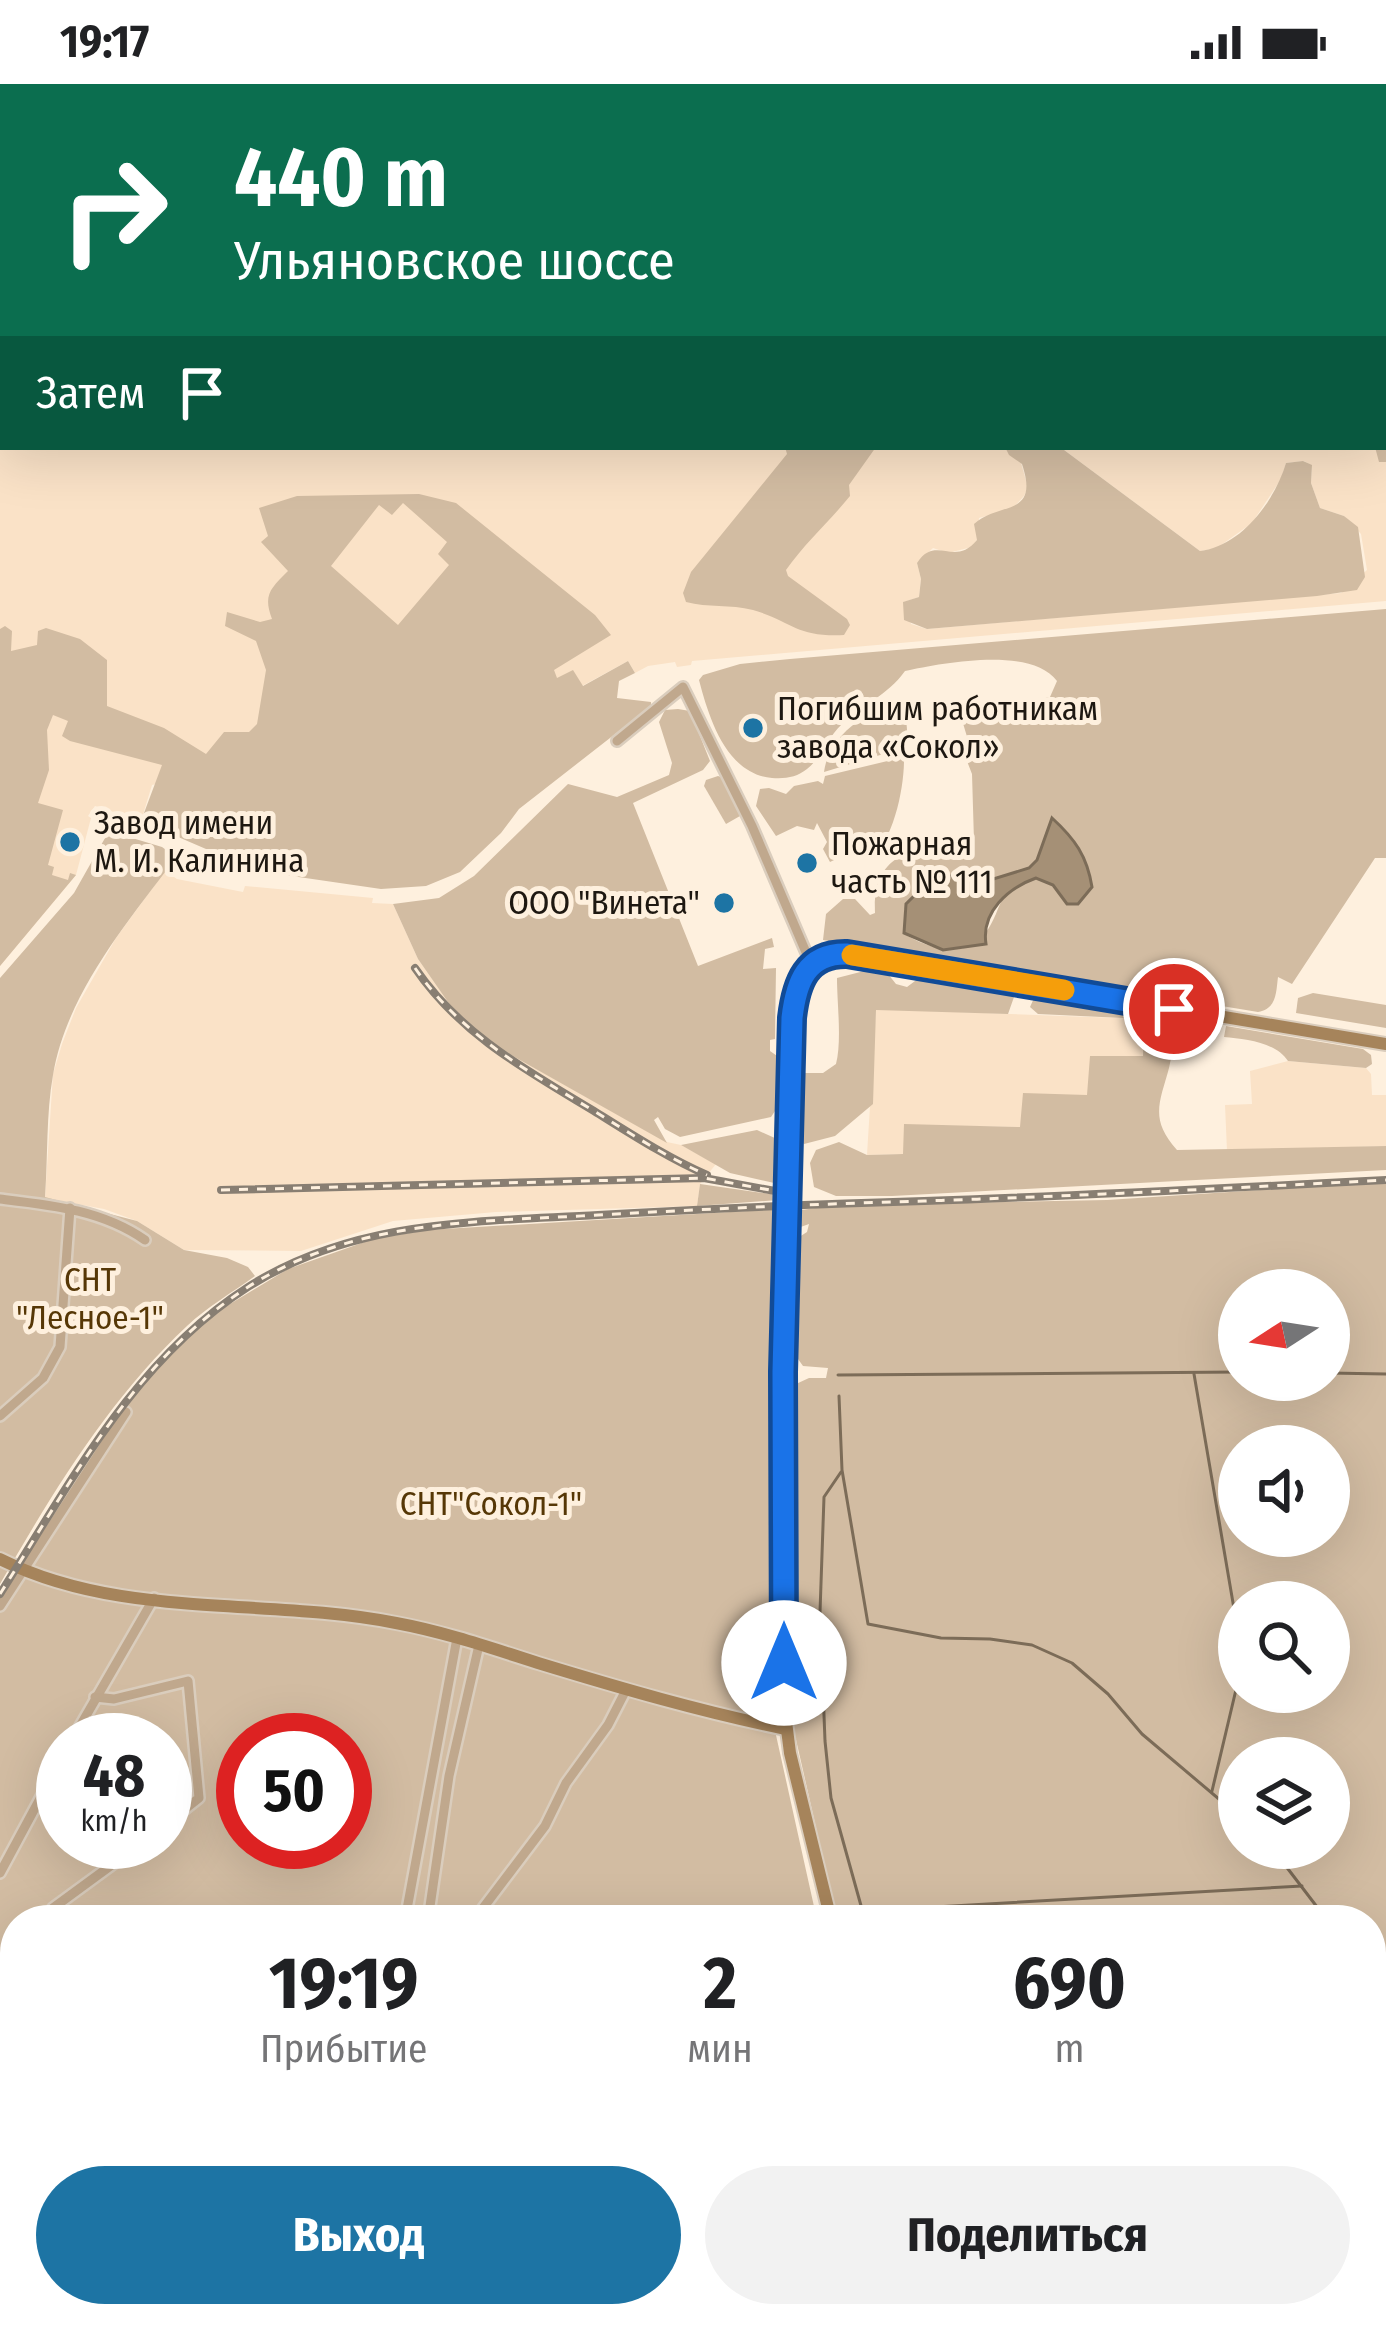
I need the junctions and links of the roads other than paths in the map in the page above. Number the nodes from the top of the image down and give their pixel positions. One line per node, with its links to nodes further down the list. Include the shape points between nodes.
1 (617, 741): 2 (street, via 683,686)
2 (811, 964): 3 (main road, via 847,954); 20 (main road, via 792,1018 783,1372)
3 (1386, 1044)
4 (0, 1198): 5 (street)
5 (70, 1208): 6 (street); 8 (street, via 60,1347 43,1378)
6 (145, 1240)
7 (126, 1412): 10 (street)
8 (0, 1416)
9 (0, 1559): 10 (main road)
10 (22, 1570): 11 (main road); 12 (street)
11 (154, 1598): 13 (main road, via 354,1615); 16 (street)
12 (0, 1606)
13 (458, 1638): 14 (main road); 26 (street)
14 (479, 1645): 15 (main road); 27 (street)
15 (626, 1690): 20 (main road); 28 (street, via 545,1826)
16 (95, 1697): 17 (street); 18 (street, via 188,1681)
17 (86, 1713)
18 (191, 1713)
19 (192, 1720): 21 (street, via 200,1798)
20 (786, 1729): 29 (main road)
21 (192, 1804)
22 (36, 1807): 24 (street)
23 (106, 1869): 25 (street)
24 (0, 1874)
25 (56, 1905)
26 (408, 1905)
27 (430, 1905)
28 (486, 1905)
29 (827, 1905)

